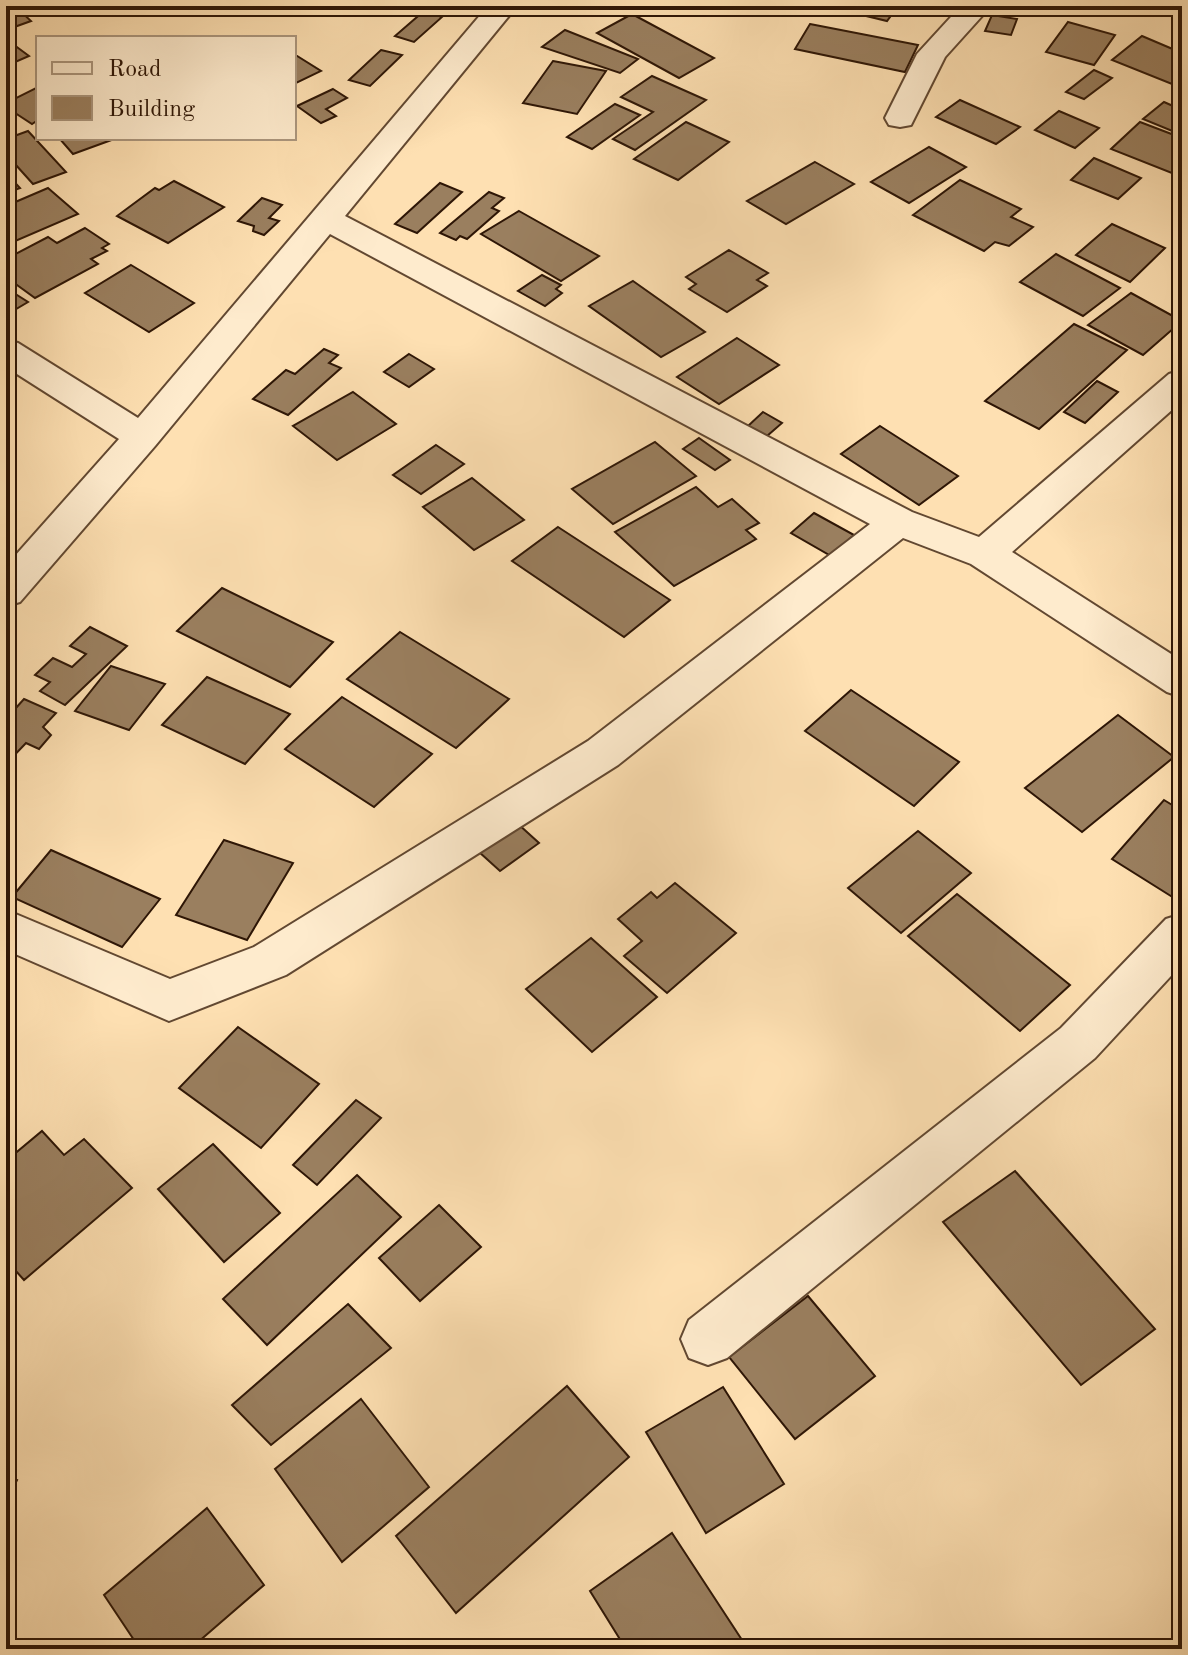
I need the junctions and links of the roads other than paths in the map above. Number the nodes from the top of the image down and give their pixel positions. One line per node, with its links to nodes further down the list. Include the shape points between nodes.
1 (503, 6): 4 (street)
2 (977, 6): 3 (street, via 932,54)
3 (900, 118)
4 (325, 218): 7 (street); 8 (street)
5 (6, 351): 7 (street)
6 (1182, 382): 9 (street)
7 (142, 437): 10 (street)
8 (898, 522): 9 (street); 12 (street, via 603,753 270,961 169,1000)
9 (985, 554): 11 (street)
10 (11, 577)
11 (1182, 681)
12 (6, 929)
13 (1182, 933): 14 (street, via 1078,1043)
14 (708, 1339)

